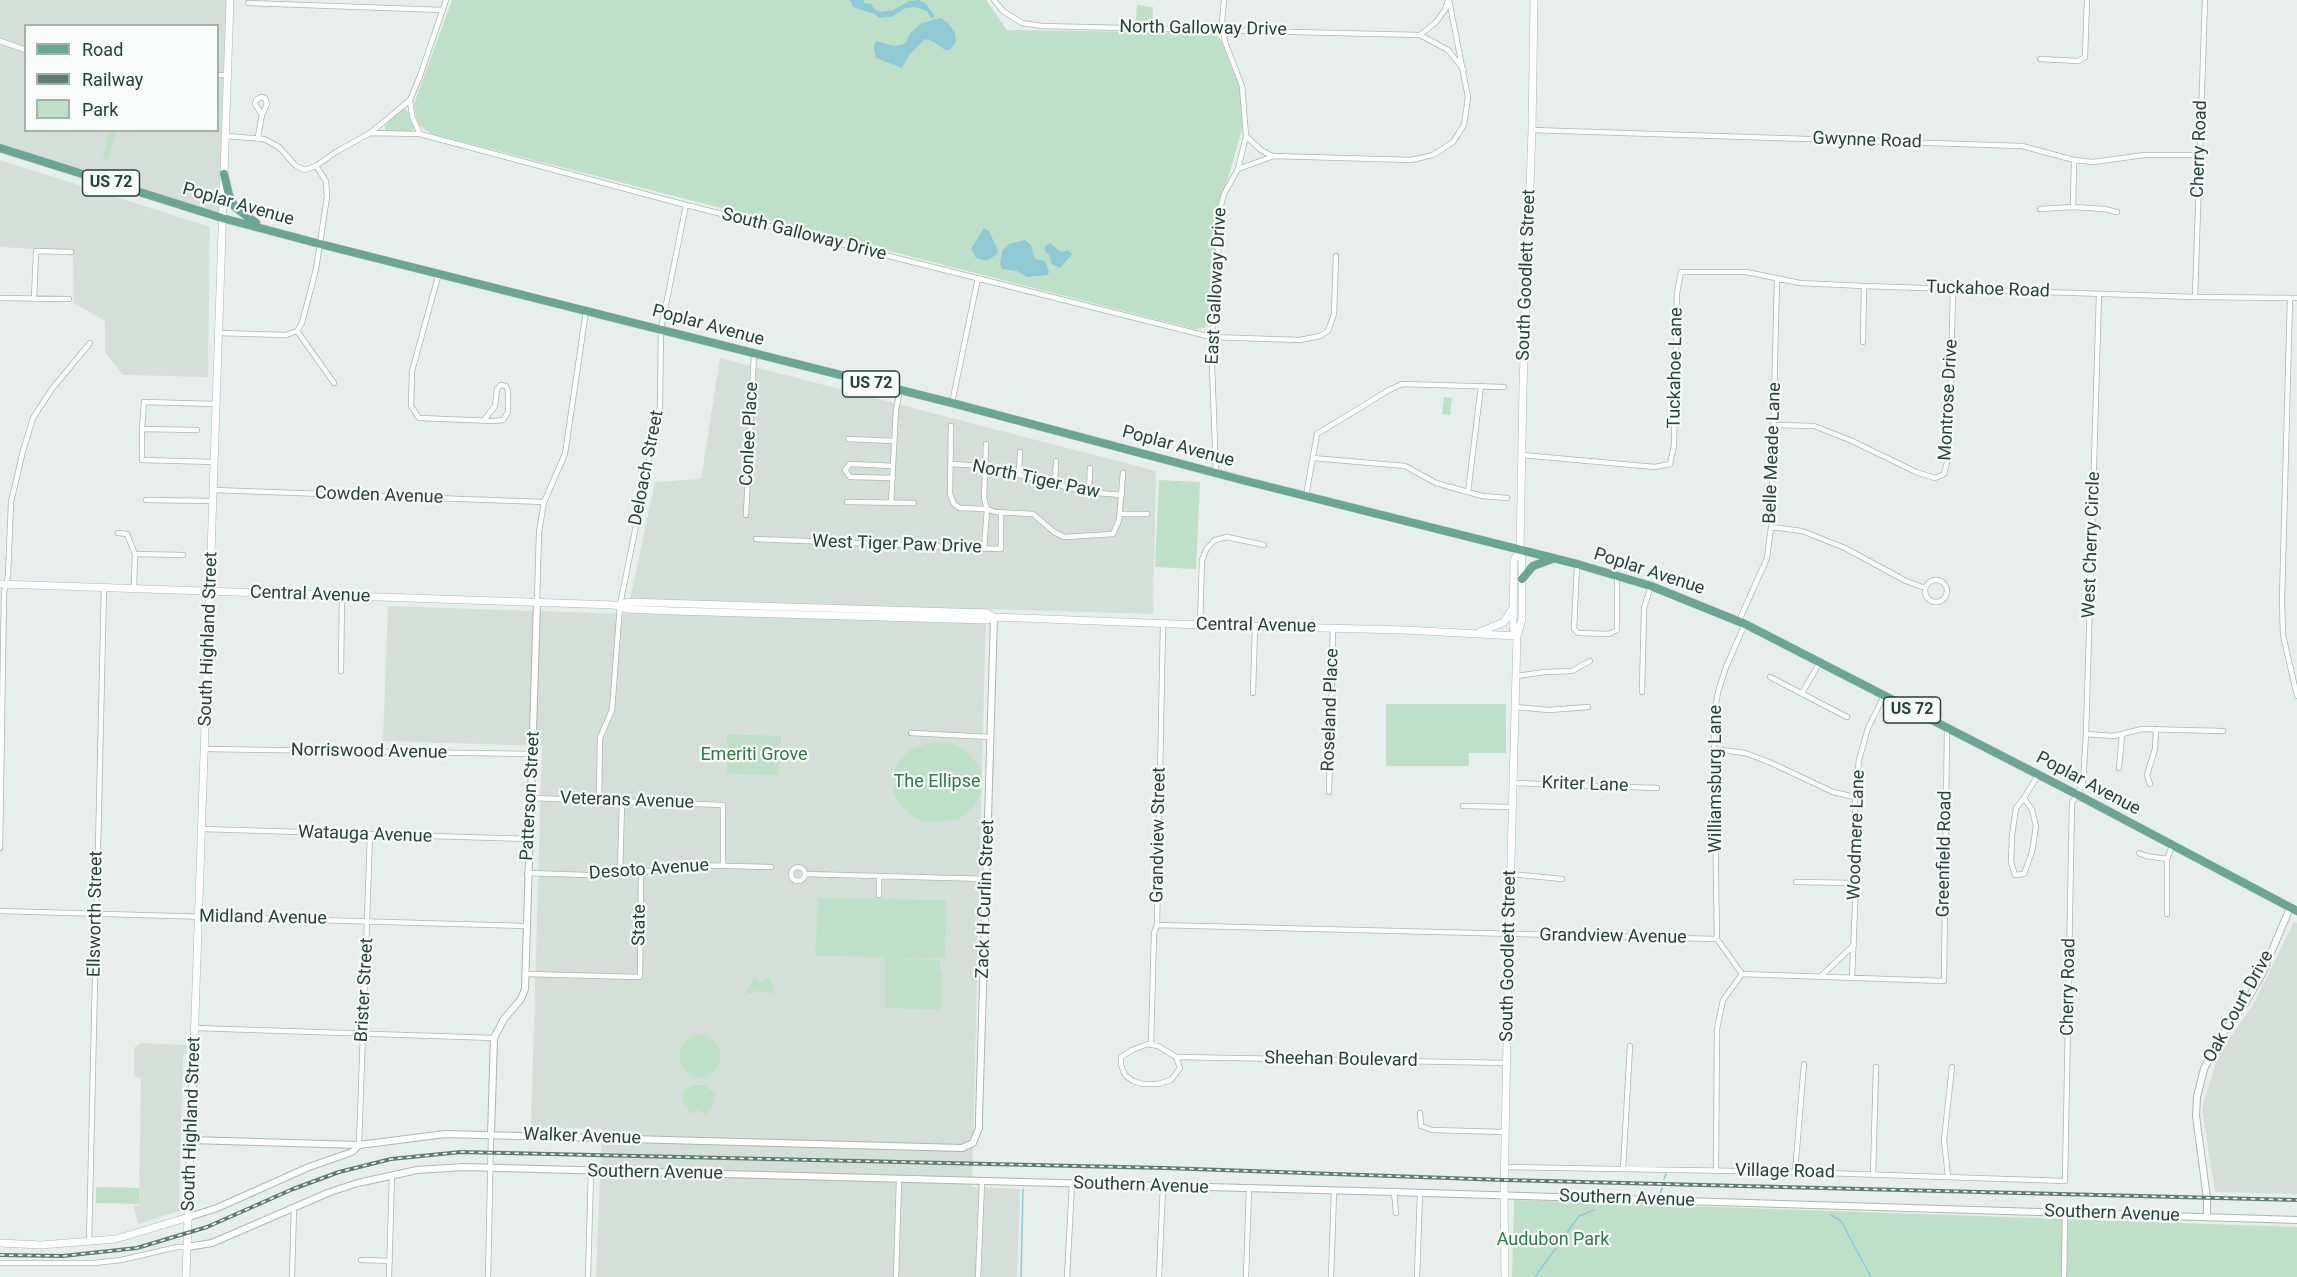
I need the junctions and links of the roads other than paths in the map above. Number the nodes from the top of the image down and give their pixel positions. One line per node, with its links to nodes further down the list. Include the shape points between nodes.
1 (230, 0): 18 (main road, South Highland Street)
2 (446, 0): 10 (street)
3 (994, 0): 11 (street, North Galloway Drive, via 1022,23)
4 (1224, 0): 11 (street, East Galloway Drive)
5 (1449, 0): 12 (street, via 1436,22); 16 (street)
6 (1534, 0): 21 (main road, South Goodlett Street)
7 (2087, 0): 15 (street, via 2085,57 2078,62)
8 (2205, 0): 28 (street, Cherry Road)
9 (248, 3): 10 (street)
10 (443, 10): 19 (street)
11 (1223, 29): 12 (street, North Galloway Drive); 25 (street, East Galloway Drive, via 1242,86)
12 (1420, 35): 16 (street, North Galloway Drive, via 1448,50)
13 (0, 42): 14 (street)
14 (24, 49)
15 (2040, 59)
16 (1464, 70): 29 (street, via 1468,97 1464,125 1453,142 1433,155 1411,160)
17 (219, 75): 18 (street)
18 (227, 75): 24 (main road, South Highland Street)
19 (410, 100): 22 (street); 23 (street)
20 (262, 115): 26 (street)
21 (1532, 130): 30 (street, Gwynne Road, via 2022,146); 79 (main road, South Goodlett Street)
22 (370, 133): 23 (street, South Galloway Drive); 31 (street)
23 (420, 134): 34 (street, South Galloway Drive)
24 (226, 136): 26 (street); 33 (main road, South Highland Street)
25 (1246, 136): 29 (street); 32 (street, East Galloway Drive)
26 (258, 137): 31 (street, via 279,147 299,169 308,170)
27 (0, 148): 38 (main road, Poplar Avenue / US 72)
28 (2199, 155): 30 (street, Gwynne Road); 50 (street, Cherry Road)
29 (1272, 156): 32 (street)
30 (2074, 160): 35 (street)
31 (316, 165): 40 (street, via 327,187)
32 (1238, 169): 60 (street, East Galloway Drive, via 1220,209)
33 (224, 174): 38 (main road, South Highland Street); 39 (main road, via 237,210)
34 (686, 205): 45 (street, South Galloway Drive); 57 (street, Deloach Street)
35 (2073, 207): 36 (street); 37 (street)
36 (2040, 209)
37 (2117, 212)
38 (222, 218): 39 (main road, Poplar Avenue / US 72); 59 (main road, South Highland Street)
39 (265, 229): 40 (main road, Poplar Avenue / US 72)
40 (320, 244): 44 (main road, Poplar Avenue / US 72); 58 (street)
41 (71, 252): 54 (street, via 36,251)
42 (1336, 256): 60 (street, South Galloway Drive, via 1334,314 1328,331 1300,340)
43 (1681, 272): 46 (street, Tuckahoe Road, via 1746,272); 79 (street, Tuckahoe Lane, via 1670,464 1654,467)
44 (438, 273): 56 (main road, Poplar Avenue / US 72); 70 (street, via 412,371 411,406 419,418)
45 (978, 278): 60 (street, South Galloway Drive); 68 (street)
46 (1777, 278): 47 (street, Tuckahoe Road); 71 (street, Belle Meade Lane)
47 (1864, 286): 48 (street, Tuckahoe Road); 61 (street)
48 (1953, 289): 49 (street, Tuckahoe Road); 71 (street, Montrose Drive, via 1949,455 1944,474 1935,478 1916,472 1814,426)
49 (2099, 294): 50 (street, Tuckahoe Road); 156 (street, West Cherry Circle)
50 (2195, 297): 52 (street, Tuckahoe Road)
51 (0, 298): 54 (street)
52 (2290, 298): 53 (street, Tuckahoe Road); 148 (street, via 2282,600 2283,635)
53 (2297, 298)
54 (34, 299): 55 (street)
55 (69, 299)
56 (586, 311): 57 (main road, Poplar Avenue / US 72); 100 (street, Patterson Street, via 565,454)
57 (661, 329): 63 (main road, Poplar Avenue / US 72); 129 (street, Deloach Street, via 660,406)
58 (297, 331): 59 (street, via 285,335); 64 (street)
59 (218, 333): 69 (main road, South Highland Street)
60 (1211, 337): 87 (street, East Galloway Drive)
61 (1863, 342)
62 (90, 343): 121 (street, via 33,418 11,502 8,576)
63 (754, 354): 67 (main road, Poplar Avenue / US 72); 106 (street, Conlee Place)
64 (334, 383)
65 (1481, 387): 66 (street); 80 (street, via 1402,384 1317,434); 93 (street)
66 (1504, 387)
67 (900, 392): 68 (main road, Poplar Avenue / US 72); 76 (street)
68 (952, 403): 87 (main road, Poplar Avenue / US 72)
69 (216, 404): 73 (street, via 144,402); 82 (main road, South Highland Street)
70 (484, 420): 70 (street, via 506,418 506,386 497,388 495,406)
71 (1775, 425): 109 (street, Belle Meade Lane)
72 (951, 426): 83 (street)
73 (142, 429): 74 (street); 82 (street, via 142,460)
74 (197, 430)
75 (848, 439): 76 (street)
76 (894, 441): 84 (street)
77 (986, 444): 85 (street)
78 (1020, 452): 89 (street)
79 (1522, 455): 114 (main road, South Goodlett Street)
80 (1313, 458): 93 (street, via 1405,466 1436,483); 96 (street)
81 (1056, 461): 91 (street)
82 (214, 462): 92 (main road, South Highland Street)
83 (951, 464): 85 (street, North Tiger Paw); 104 (street, via 950,494 954,504)
84 (893, 466): 90 (street); 90 (street, via 850,464 845,470 850,477)
85 (985, 466): 89 (street, North Tiger Paw); 104 (street)
86 (1090, 468): 94 (street)
87 (1216, 472): 96 (main road, Poplar Avenue / US 72)
88 (1123, 473): 95 (street)
89 (1019, 474): 91 (street, North Tiger Paw)
90 (893, 478): 102 (street)
91 (1055, 483): 94 (street, North Tiger Paw)
92 (214, 490): 99 (main road, South Highland Street); 100 (street, Cowden Avenue)
93 (1468, 492): 97 (street)
94 (1089, 493): 95 (street, North Tiger Paw)
95 (1122, 495): 107 (street)
96 (1306, 496): 114 (main road, Poplar Avenue / US 72)
97 (1508, 498)
98 (146, 500): 99 (street)
99 (214, 501): 126 (main road, South Highland Street)
100 (544, 502): 128 (street, Patterson Street)
101 (847, 502): 102 (street)
102 (891, 503): 103 (street)
103 (914, 503)
104 (987, 509): 105 (street); 113 (street)
105 (1001, 513): 107 (street, via 1033,514 1064,537 1113,534); 113 (street, West Tiger Paw Drive, via 1001,549)
106 (746, 514)
107 (1120, 514): 108 (street)
108 (1147, 514)
109 (1772, 527): 125 (street, via 1802,531 1845,548); 132 (street, Belle Meade Lane, via 1767,558)
110 (118, 532): 115 (street, via 127,534)
111 (756, 539): 113 (street, West Tiger Paw Drive)
112 (1264, 545): 134 (street, via 1227,537 1215,540 1207,548 1202,560)
113 (984, 549)
114 (1520, 550): 117 (main road, Poplar Avenue / US 72); 120 (main road, South Goodlett Street); 130 (main road, South Goodlett Street, via 1514,560)
115 (135, 554): 116 (street); 124 (street)
116 (183, 555)
117 (1555, 559): 118 (main road, Poplar Avenue / US 72); 120 (main road, via 1533,566)
118 (1577, 564): 119 (main road, Poplar Avenue / US 72); 119 (street, via 1574,629 1578,633 1611,634 1617,630)
119 (1617, 576): 122 (main road, Poplar Avenue / US 72)
120 (1522, 579): 138 (main road, South Goodlett Street, via 1522,619)
121 (3, 584): 123 (main road, Central Avenue); 180 (street)
122 (1651, 586): 132 (main road, Poplar Avenue / US 72); 144 (street, via 1644,608)
123 (104, 587): 124 (main road, Central Avenue); 198 (street, Ellsworth Street)
124 (134, 587): 126 (main road, Central Avenue)
125 (1925, 588): 125 (street, via 1928,583 1941,580 1946,584 1947,597 1935,603 1925,595)
126 (211, 591): 127 (main road, Central Avenue); 159 (main road, South Highland Street)
127 (342, 596): 128 (main road, Central Avenue); 141 (street)
128 (537, 602): 129 (main road, Central Avenue); 161 (street, Patterson Street)
129 (620, 605): 131 (main road, Central Avenue, via 626,609 674,611 987,620); 172 (street, Deloach Street, via 612,710 600,738)
130 (1513, 607): 137 (main road, via 1504,622); 138 (main road, South Goodlett Street)
131 (994, 617): 133 (main road, Central Avenue); 158 (street, Zack H Curlin Street)
132 (1742, 622): 140 (main road, Poplar Avenue / US 72); 160 (street, Williamsburg Lane, via 1718,692)
133 (1163, 624): 134 (main road, Central Avenue); 202 (street, Grandview Street)
134 (1200, 625): 135 (main road, Central Avenue)
135 (1256, 627): 136 (main road, Central Avenue); 145 (street)
136 (1334, 628): 137 (main road, Central Avenue); 167 (street, Roseland Place)
137 (1468, 634): 138 (main road, Central Avenue)
138 (1517, 636): 142 (main road, South Goodlett Street)
139 (1590, 661): 142 (street, via 1572,671)
140 (1820, 662): 146 (street); 147 (main road, Poplar Avenue / US 72)
141 (341, 671)
142 (1516, 676): 149 (main road, South Goodlett Street)
143 (1770, 676): 146 (street)
144 (1642, 692)
145 (1253, 693)
146 (1802, 693): 151 (street)
147 (1884, 696): 152 (main road, Poplar Avenue / US 72); 169 (street, Woodmere Lane, via 1868,728)
148 (2297, 696)
149 (1515, 707): 150 (street); 164 (main road, South Goodlett Street)
150 (1588, 707)
151 (1847, 717)
152 (1947, 727): 163 (main road, Poplar Avenue / US 72); 210 (street, Greenfield Road, via 1944,981)
153 (2156, 729): 154 (street); 157 (street); 165 (street, via 2147,775)
154 (2223, 731)
155 (911, 734): 158 (street)
156 (2086, 734): 157 (street); 168 (street, West Cherry Circle, via 2083,784)
157 (2122, 735): 162 (street)
158 (990, 737): 191 (street, Zack H Curlin Street)
159 (205, 749): 161 (street, Norriswood Avenue); 176 (main road, South Highland Street)
160 (1713, 749): 169 (street, via 1745,753 1833,792); 205 (street, Williamsburg Lane)
161 (533, 754): 170 (street, Patterson Street)
162 (2120, 768)
163 (2038, 775): 168 (main road, Poplar Avenue / US 72); 171 (street)
164 (1513, 783): 166 (street, Kriter Lane); 175 (main road, South Goodlett Street)
165 (2150, 784)
166 (1657, 788)
167 (1329, 792)
168 (2078, 795): 179 (main road, Poplar Avenue / US 72); 237 (street, Cherry Road, via 2072,804)
169 (1855, 797): 194 (street, Woodmere Lane)
170 (531, 798): 172 (street, Veterans Avenue); 178 (street, Patterson Street)
171 (2024, 798): 171 (street, via 2016,808 2012,835 2011,862 2015,875 2025,874 2036,826)
172 (599, 800): 173 (street, Veterans Avenue)
173 (622, 801): 183 (street, Veterans Avenue, via 723,805); 189 (street)
174 (1463, 806): 175 (street)
175 (1513, 807): 188 (main road, South Goodlett Street)
176 (202, 829): 177 (street, Watauga Avenue); 200 (main road, South Highland Street)
177 (370, 835): 178 (street, Watauga Avenue); 201 (street, Brister Street)
178 (529, 839): 185 (street, Patterson Street)
179 (2172, 846): 182 (street); 196 (main road, Poplar Avenue / US 72)
180 (0, 848)
181 (2139, 853): 182 (street)
182 (2167, 859): 199 (street)
183 (723, 866): 184 (street, Desoto Avenue); 186 (street, Desoto Avenue, via 690,865)
184 (771, 867)
185 (527, 873): 189 (street, Desoto Avenue); 203 (street, Patterson Street)
186 (641, 873): 189 (street, Desoto Avenue); 207 (street, State, via 640,977)
187 (805, 874): 190 (street)
188 (1511, 874): 192 (street); 204 (main road, South Goodlett Street)
189 (620, 875)
190 (879, 876): 191 (street); 195 (street)
191 (986, 879): 225 (street, Zack H Curlin Street, via 979,1119)
192 (1562, 879)
193 (1796, 882): 194 (street)
194 (1856, 883): 206 (street, Woodmere Lane)
195 (879, 896)
196 (2293, 909): 250 (street, Oak Court Drive, via 2262,974 2218,1040 2204,1069 2196,1116)
197 (0, 911): 198 (street, Midland Avenue)
198 (96, 913): 200 (street, Midland Avenue); 252 (street, Ellsworth Street)
199 (2167, 914)
200 (200, 917): 201 (street, Midland Avenue); 211 (main road, South Highland Street)
201 (368, 920): 203 (street, Midland Avenue); 212 (street, Brister Street)
202 (1157, 925): 204 (street, Grandview Avenue); 214 (street, Grandview Street)
203 (526, 926): 207 (street, Patterson Street)
204 (1509, 934): 205 (street, Grandview Avenue); 217 (main road, South Goodlett Street)
205 (1717, 939): 208 (street)
206 (1854, 945): 209 (street); 210 (street, Woodmere Lane)
207 (525, 974): 213 (street, Patterson Street, via 521,999)
208 (1742, 974): 209 (street); 230 (street, via 1723,1000 1717,1029)
209 (1820, 977): 210 (street)
210 (1852, 978)
211 (195, 1028): 212 (street); 224 (main road, South Highland Street)
212 (362, 1033): 213 (street); 226 (street, Brister Street)
213 (494, 1038): 223 (street, Patterson Street)
214 (1151, 1045): 216 (street, Sheehan Boulevard); 216 (street, via 1121,1058 1122,1071 1133,1081 1152,1084 1171,1080 1180,1068)
215 (1630, 1046): 229 (street)
216 (1176, 1058): 217 (street, Sheehan Boulevard)
217 (1507, 1063): 222 (main road, South Goodlett Street)
218 (1804, 1064): 232 (street)
219 (1876, 1067): 234 (street)
220 (1952, 1067): 235 (street, via 1944,1140)
221 (1420, 1113): 222 (street, via 1421,1126 1432,1130)
222 (1505, 1132): 227 (main road, South Goodlett Street)
223 (491, 1135): 225 (street, Walker Avenue, via 962,1148); 226 (street, Walker Avenue, via 431,1135); 228 (street, Patterson Street)
224 (190, 1140): 226 (street, Walker Avenue); 249 (main road, South Highland Street)
225 (973, 1143)
226 (359, 1145): 249 (street, via 352,1152)
227 (1504, 1167): 229 (street, Village Road); 245 (main road, South Goodlett Street)
228 (490, 1168): 231 (street, Southern Avenue); 233 (street, Southern Avenue, via 447,1168); 261 (street, Patterson Street)
229 (1623, 1168): 230 (street, Village Road)
230 (1716, 1170): 232 (street, Village Road)
231 (591, 1172): 236 (street, Southern Avenue); 262 (street)
232 (1795, 1172): 234 (street, Village Road)
233 (392, 1175): 246 (street, Southern Avenue, via 345,1187); 256 (street)
234 (1873, 1175): 235 (street, Village Road)
235 (1948, 1176): 237 (street, Village Road)
236 (899, 1180): 238 (street, Southern Avenue); 263 (street)
237 (2065, 1181)
238 (982, 1182): 239 (street, Southern Avenue); 264 (street)
239 (1072, 1184): 240 (street, Southern Avenue); 265 (street)
240 (1163, 1186): 241 (street, Southern Avenue); 266 (street)
241 (1249, 1189): 242 (street, Southern Avenue); 267 (street)
242 (1334, 1192): 243 (street, Southern Avenue); 268 (street)
243 (1395, 1192): 244 (street, Southern Avenue); 248 (street)
244 (1420, 1193): 245 (street, Southern Avenue); 269 (street)
245 (1504, 1196): 247 (street, Southern Avenue); 270 (main road, South Goodlett Street)
246 (294, 1207): 254 (street, Southern Avenue, via 212,1243); 259 (street)
247 (2065, 1212): 250 (street, Southern Avenue); 271 (street)
248 (1396, 1213)
249 (189, 1217): 252 (main road, via 116,1239); 254 (main road, South Highland Street)
250 (2207, 1217): 251 (street, Southern Avenue)
251 (2297, 1220)
252 (89, 1242): 253 (main road)
253 (0, 1244)
254 (187, 1247): 257 (street, Southern Avenue, via 94,1263); 258 (main road, South Highland Street)
255 (361, 1260): 256 (street)
256 (390, 1261): 260 (street)
257 (0, 1263)
258 (186, 1277)
259 (292, 1277)
260 (389, 1277)
261 (488, 1277)
262 (588, 1277)
263 (896, 1277)
264 (978, 1277)
265 (1067, 1277)
266 (1159, 1277)
267 (1246, 1277)
268 (1331, 1277)
269 (1417, 1277)
270 (1505, 1277)
271 (2064, 1277)

